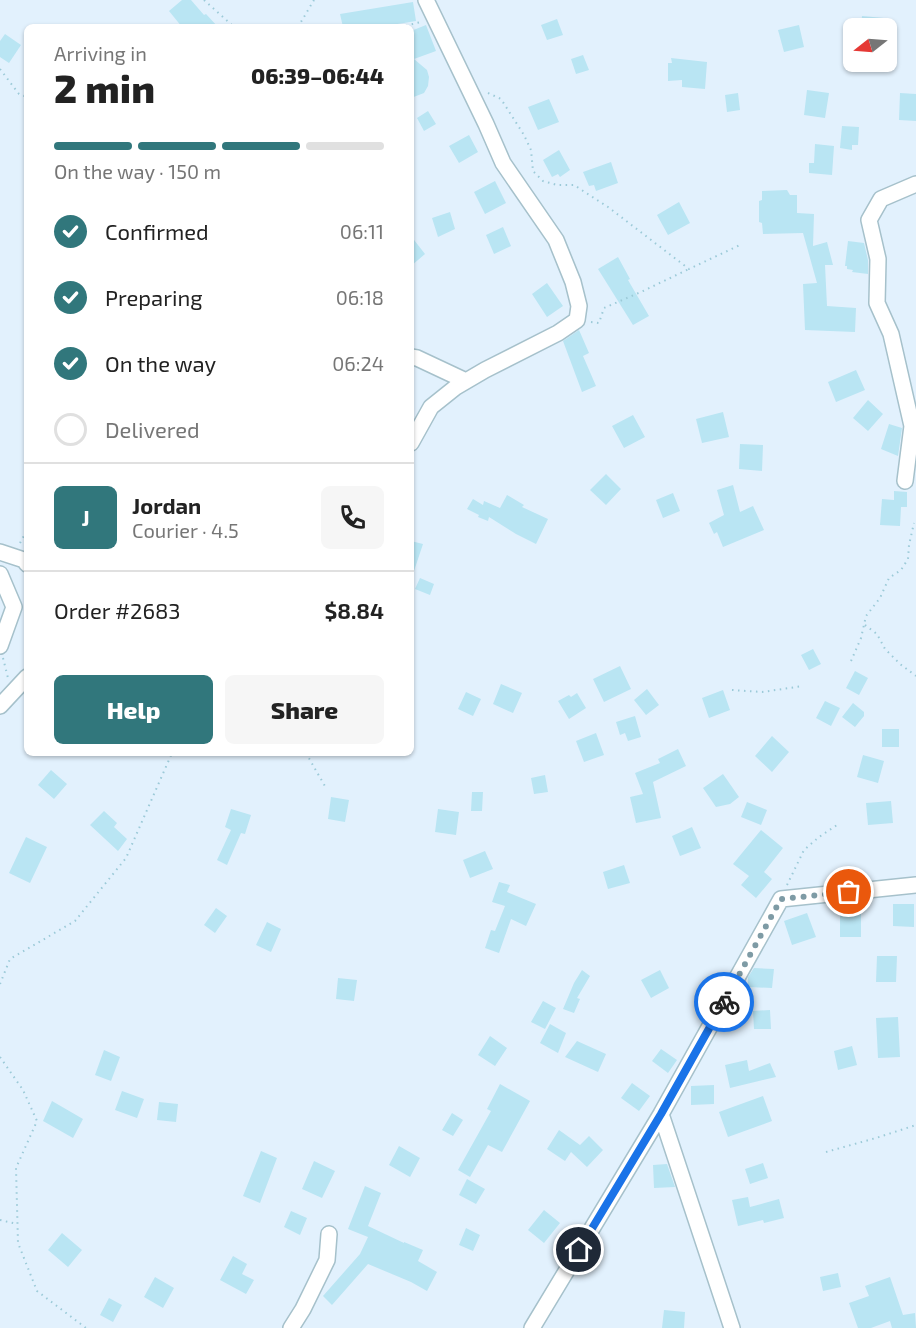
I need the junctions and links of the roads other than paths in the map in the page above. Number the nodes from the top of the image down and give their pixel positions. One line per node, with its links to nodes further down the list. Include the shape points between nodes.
1 (426, 0): 4 (street, via 503,163 556,240 579,306 577,320 558,333)
2 (916, 184): 6 (street, via 881,199 869,220 878,259 877,303 891,334 912,426)
3 (414, 358): 4 (street)
4 (466, 381): 5 (street, via 431,407)
5 (414, 438)
6 (905, 481)
7 (0, 552): 8 (street)
8 (24, 560)
9 (0, 574): 10 (street, via 14,607)
10 (0, 646)
11 (24, 680): 12 (street)
12 (0, 706)
13 (916, 885): 14 (street, via 781,899)
14 (661, 1114): 17 (street); 18 (street)
15 (329, 1234): 16 (street, via 327,1260)
16 (291, 1328)
17 (532, 1328)
18 (732, 1328)

